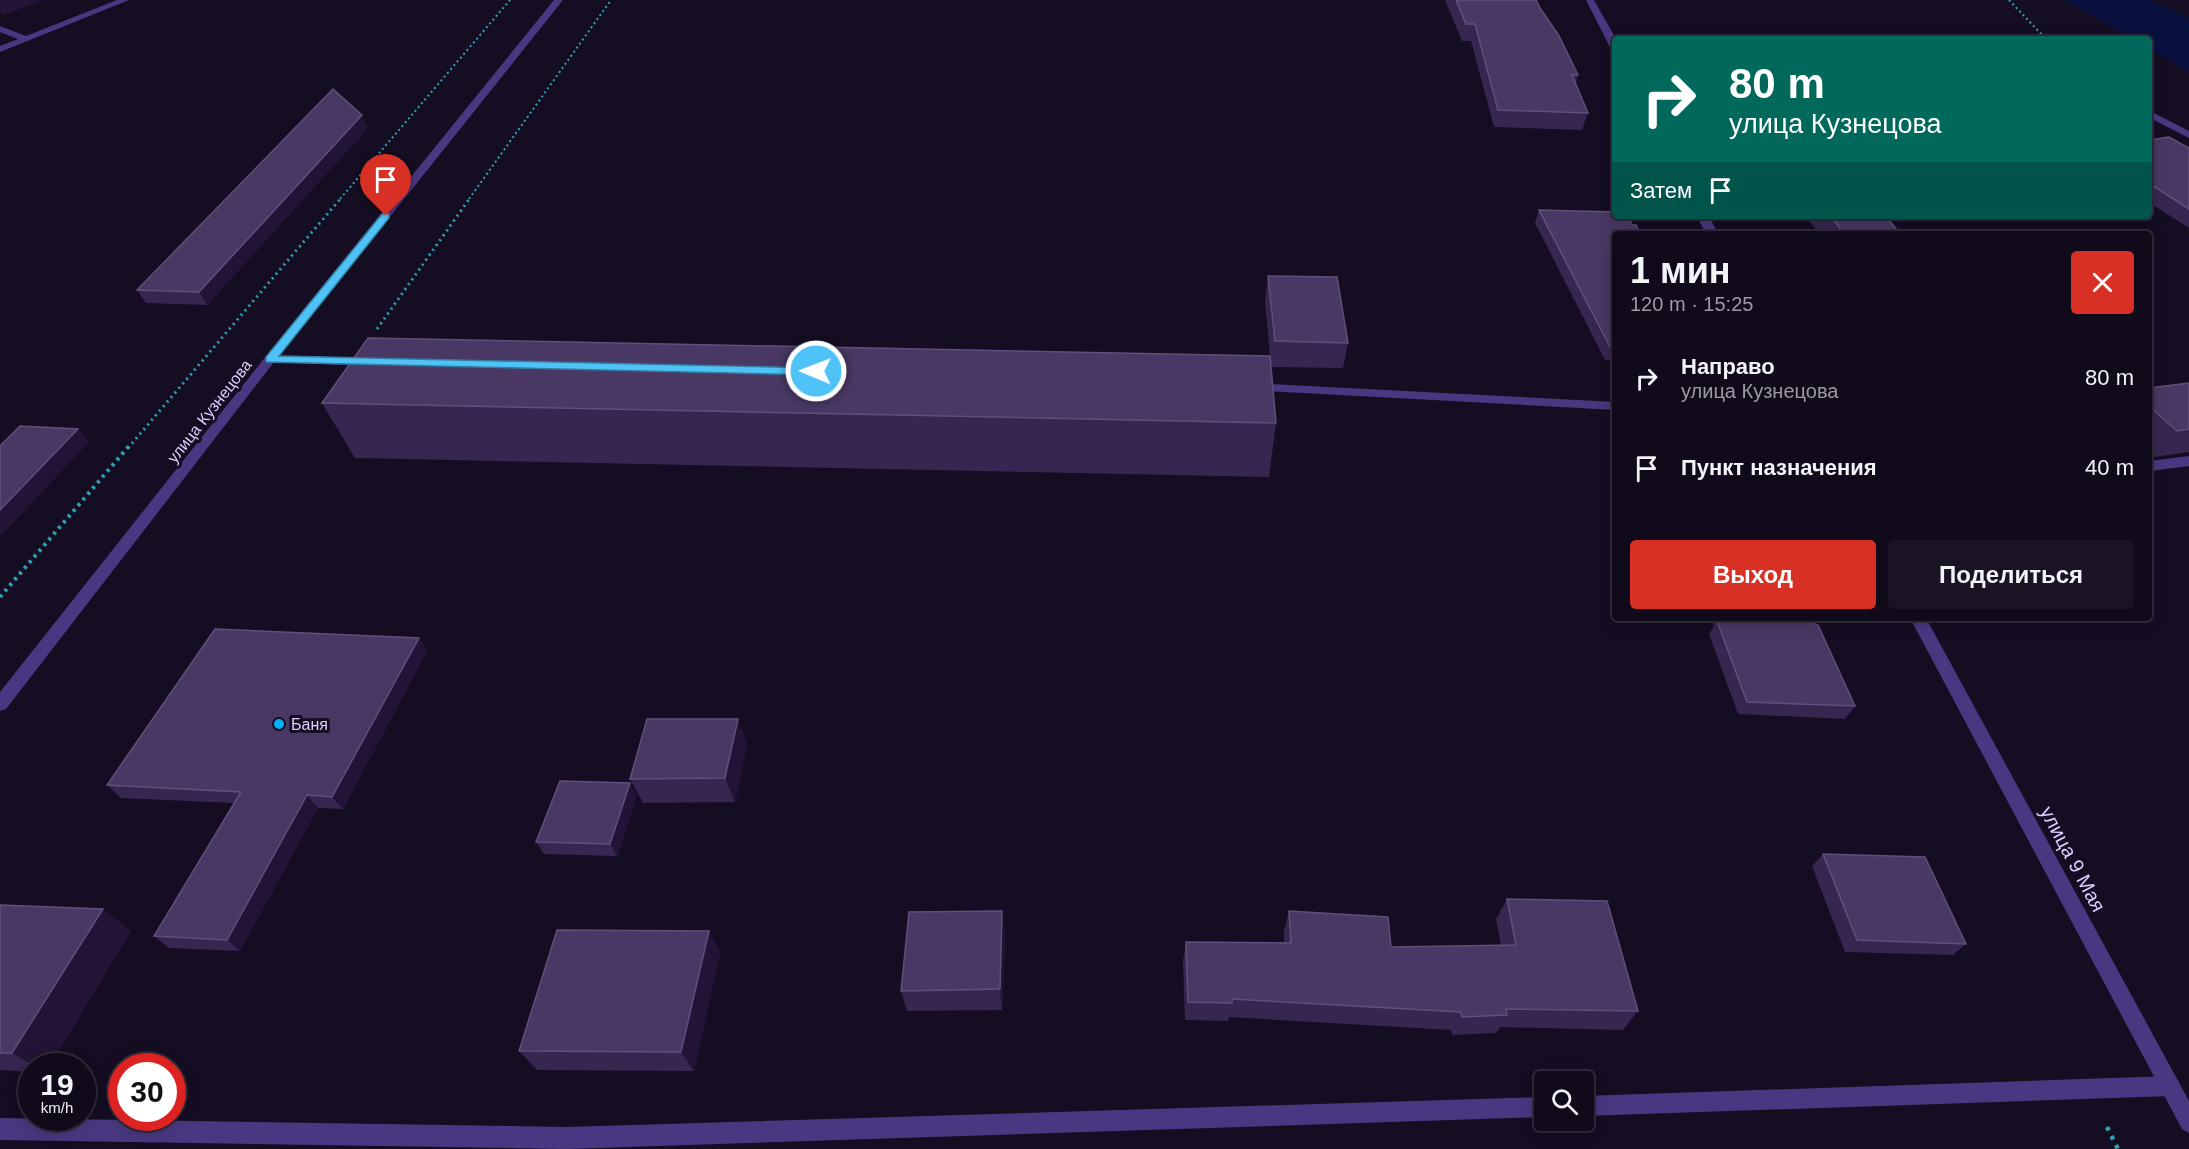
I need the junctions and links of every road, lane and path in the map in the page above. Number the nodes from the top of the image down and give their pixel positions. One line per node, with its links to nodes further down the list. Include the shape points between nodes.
1 (125, 0): 9 (street)
2 (510, 0): 21 (path)
3 (559, 0): 14 (street, улица Кузнецова)
4 (611, 0): 15 (path)
5 (1590, 0): 10 (street)
6 (2009, 0): 8 (path)
7 (0, 29): 9 (street)
8 (2043, 36)
9 (26, 39): 11 (street)
10 (1612, 41)
11 (0, 49)
12 (2152, 115): 13 (street)
13 (2189, 135)
14 (270, 359): 15 (street); 23 (street, улица Кузнецова)
15 (354, 361): 16 (street)
16 (390, 362)
17 (1245, 386): 18 (street)
18 (1612, 406)
19 (2189, 461): 20 (street)
20 (2152, 466)
21 (0, 597)
22 (1920, 621): 24 (street, улица 9 Мая)
23 (0, 704)
24 (2170, 1086): 25 (street); 27 (street, улица 9 Мая)
25 (1594, 1106)
26 (1534, 1107): 29 (street)
27 (2189, 1122)
28 (0, 1129): 29 (street)
29 (565, 1144)

